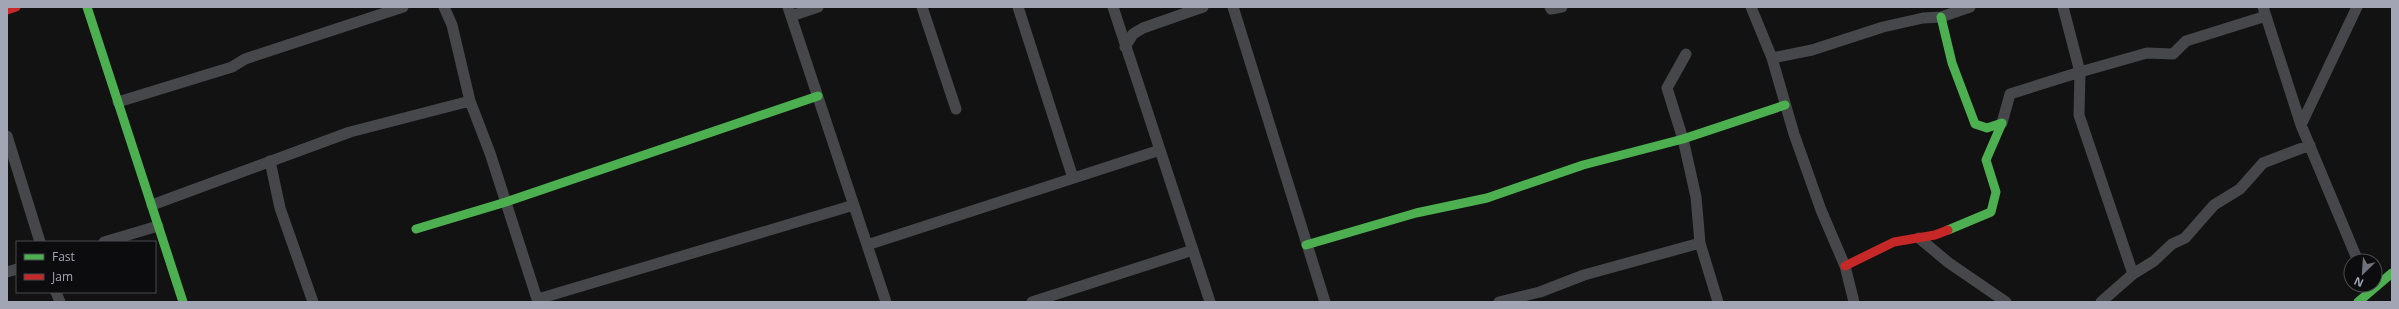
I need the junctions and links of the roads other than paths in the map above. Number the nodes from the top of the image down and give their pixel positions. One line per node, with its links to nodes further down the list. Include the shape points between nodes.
1 (16, 7): 17 (street)
2 (88, 7): 27 (street)
3 (403, 7): 27 (street, via 245,59 232,67)
4 (444, 7): 26 (street, via 452,25)
5 (818, 7): 18 (street)
6 (922, 7): 29 (street)
7 (1018, 7): 37 (street)
8 (1113, 7): 21 (street)
9 (1203, 7): 21 (street, via 1143,28 1133,34)
10 (1233, 7): 48 (street)
11 (1550, 7): 12 (street)
12 (1562, 7)
13 (1751, 7): 23 (street)
14 (1970, 7): 20 (street)
15 (2064, 7): 24 (street)
16 (2357, 7): 31 (street)
17 (7, 10)
18 (790, 11): 25 (street)
19 (2265, 12): 24 (street, via 2186,41 2172,54 2147,53); 31 (street)
20 (1940, 17): 23 (street, via 1882,27 1812,50); 30 (street, via 1952,63 1975,124 1987,128)
21 (1126, 47): 35 (street)
22 (1686, 54): 33 (street, via 1667,88)
23 (1772, 58): 28 (street)
24 (2080, 72): 30 (street, via 2010,94); 53 (street, via 2079,115)
25 (818, 96): 38 (street); 40 (street)
26 (470, 101): 36 (street, via 350,132); 38 (street)
27 (118, 102): 39 (street)
28 (1785, 105): 33 (street); 51 (street, via 1821,210)
29 (956, 109)
30 (2002, 123): 43 (street, via 1986,160 1996,192 1991,212 1935,235)
31 (2301, 125): 34 (street)
32 (7, 136): 44 (street)
33 (1683, 139): 46 (street, via 1696,197); 48 (street, via 1583,165 1487,198 1416,213)
34 (2310, 145): 50 (street); 53 (street, via 2263,163 2240,190 2214,205 2185,238 2172,244 2154,261)
35 (1160, 150): 37 (street); 49 (street)
36 (270, 161): 39 (street); 58 (street, via 280,208)
37 (1073, 178): 47 (street)
38 (506, 202): 42 (street); 56 (street)
39 (152, 205): 41 (street)
40 (854, 205): 47 (street); 56 (street)
41 (158, 226): 45 (street); 57 (street)
42 (416, 229)
43 (1919, 238): 51 (street, via 1894,242); 66 (street, via 1949,263)
44 (40, 241)
45 (107, 241)
46 (1700, 243): 63 (street, via 1584,274 1540,292); 64 (street)
47 (867, 245): 59 (street)
48 (1306, 245): 62 (street)
49 (1193, 250): 60 (street); 61 (street)
50 (2355, 253)
51 (1845, 266): 65 (street)
52 (2392, 273): 54 (street)
53 (2133, 274): 67 (street)
54 (2383, 279)
55 (2365, 293): 68 (street)
56 (538, 300)
57 (183, 302)
58 (313, 302)
59 (886, 302)
60 (1032, 302)
61 (1210, 302)
62 (1325, 302)
63 (1498, 302)
64 (1718, 302)
65 (1854, 302)
66 (2006, 302)
67 (2101, 302)
68 (2358, 302)

